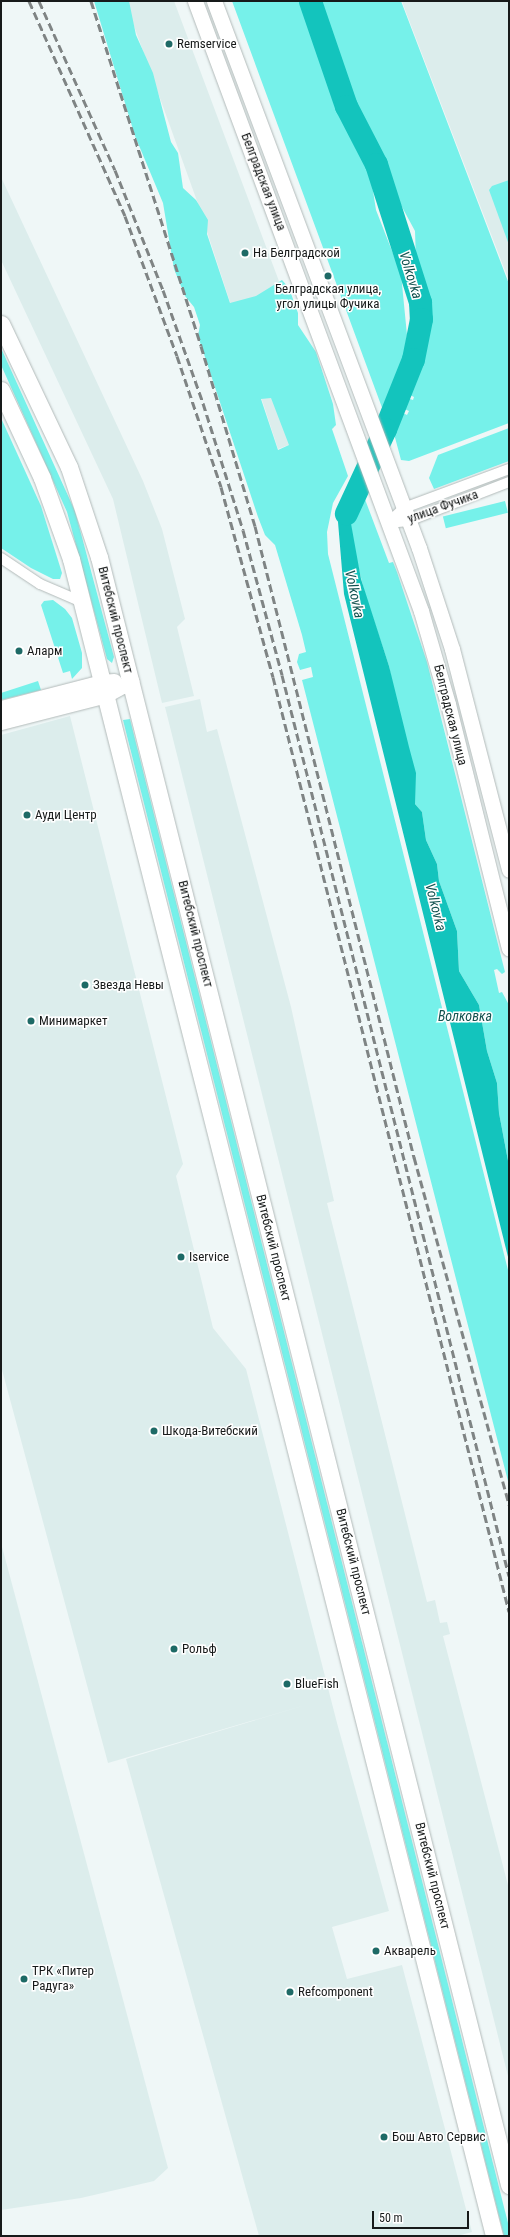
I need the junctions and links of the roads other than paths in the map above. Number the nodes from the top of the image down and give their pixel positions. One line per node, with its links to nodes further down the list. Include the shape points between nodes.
1 (195, 1): 8 (street, Белградская улица)
2 (214, 1): 7 (street, Белградская улица)
3 (1, 324): 11 (main road, Витебский проспект, via 69,468 84,507)
4 (1, 390): 10 (main road, Витебский проспект, via 58,517)
5 (509, 469): 7 (street, улица Фучика)
6 (509, 482): 7 (street, улица Фучика)
7 (406, 514): 8 (street, улица Фучика); 15 (street, Белградская улица, via 452,649)
8 (388, 523): 16 (street, Белградская улица, via 421,611 436,661)
9 (1, 558): 10 (street, via 40,584)
10 (82, 602): 12 (main road, Витебский проспект)
11 (131, 681): 12 (street); 17 (main road, Витебский проспект)
12 (104, 688): 13 (street); 14 (street); 18 (main road, Витебский проспект)
13 (1, 708)
14 (1, 722)
15 (509, 870)
16 (509, 948)
17 (509, 2185)
18 (494, 2236)

